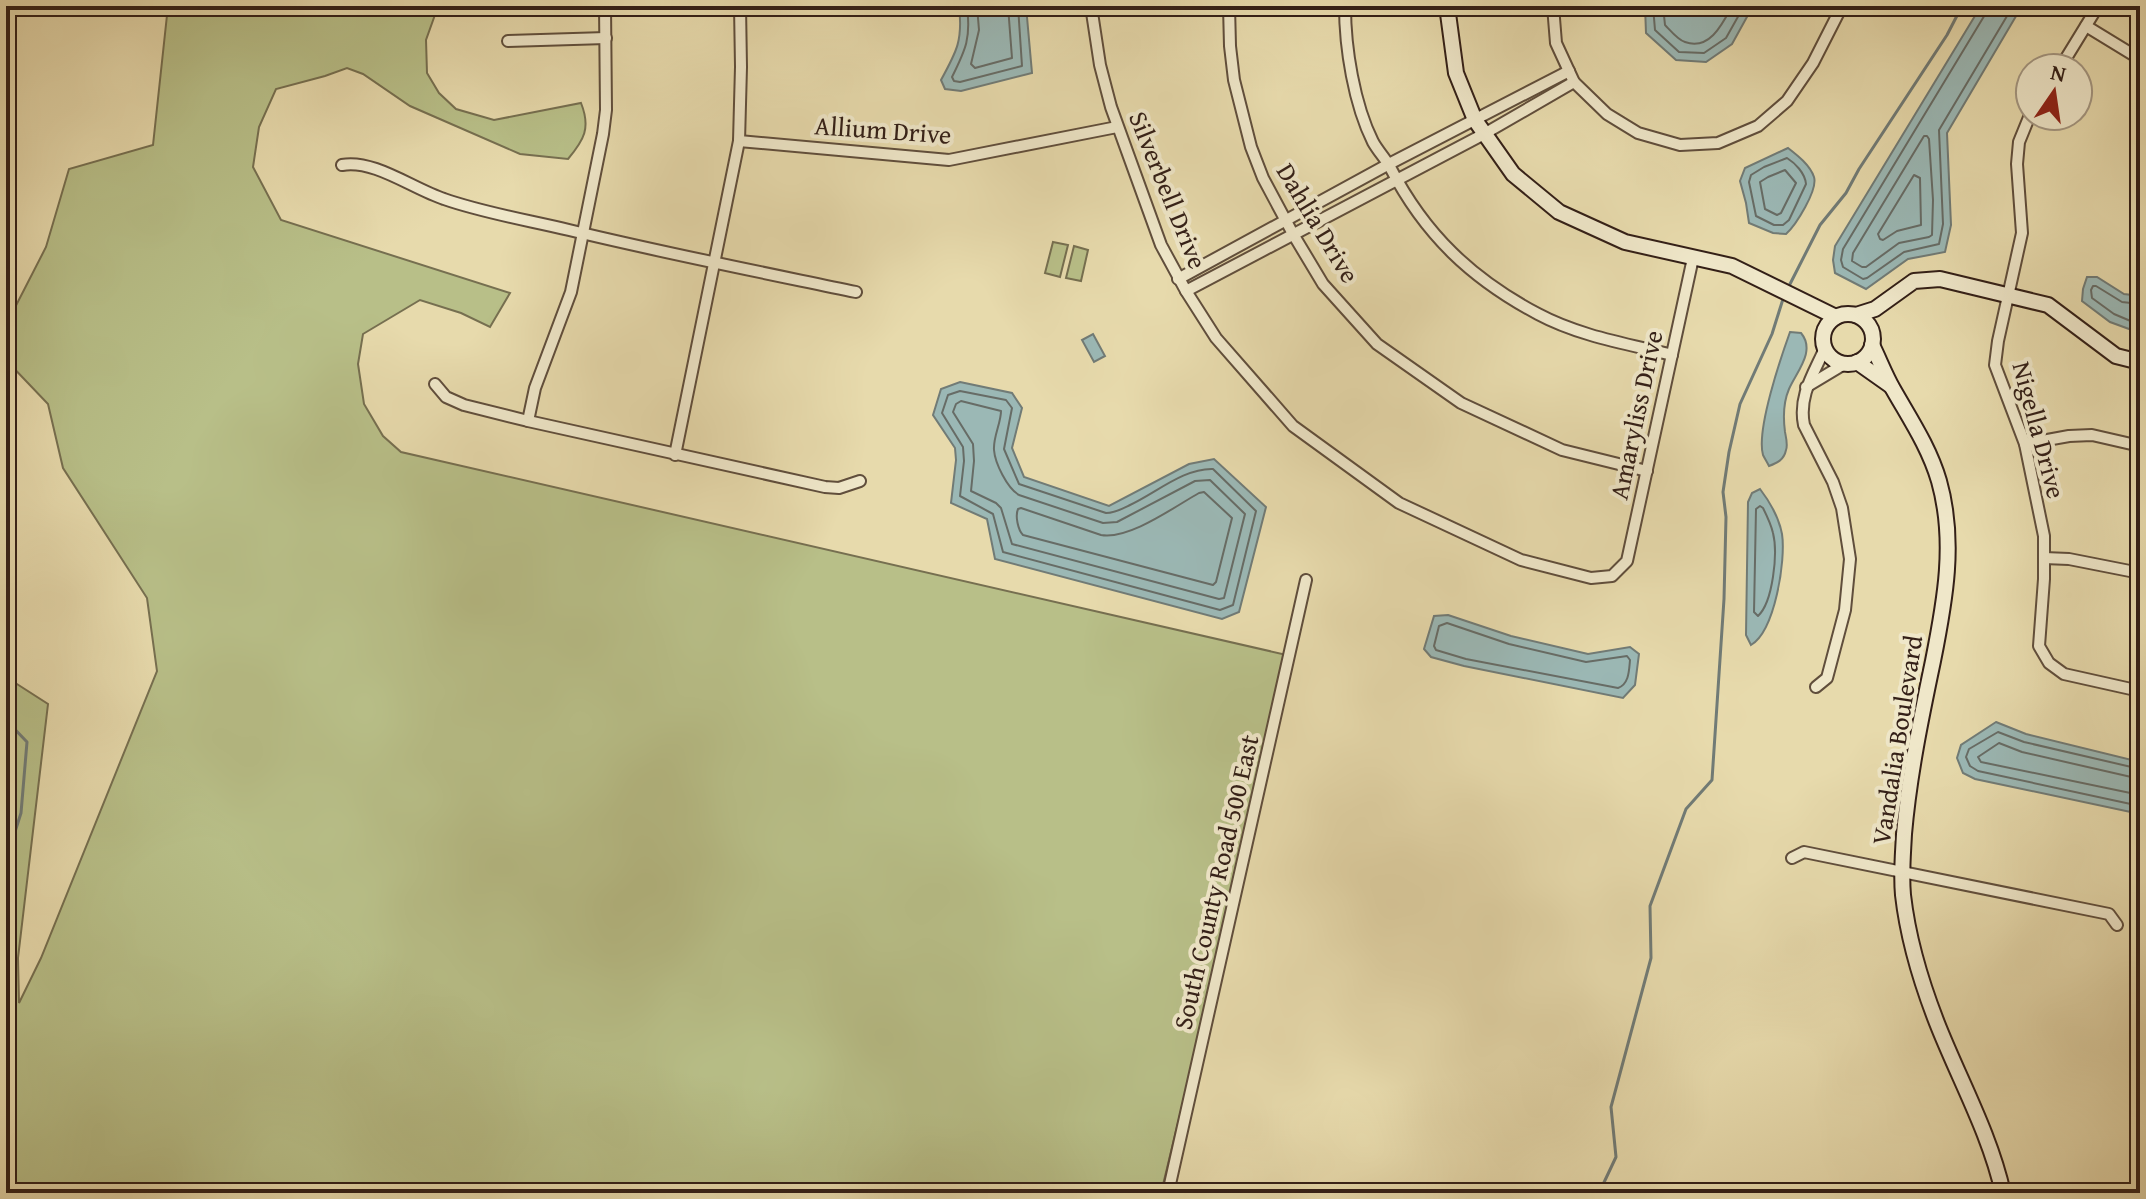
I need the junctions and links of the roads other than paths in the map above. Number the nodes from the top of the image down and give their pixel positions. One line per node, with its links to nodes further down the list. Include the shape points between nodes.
1 (605, 6): 11 (street)
2 (740, 6): 20 (street)
3 (1091, 6): 17 (street, Silverbell Drive)
4 (1229, 6): 24 (street, Dahlia Drive, via 1241,114 1263,178)
5 (1345, 6): 21 (street, via 1347,47 1364,122)
6 (1447, 6): 16 (street, via 1456,73)
7 (1553, 6): 15 (street, via 1556,43)
8 (1842, 6): 15 (street, via 1787,101 1758,126 1718,143 1680,145 1638,133 1607,114)
9 (2098, 6): 10 (street)
10 (2086, 26): 13 (street); 14 (street)
11 (606, 38): 12 (street); 25 (street, via 606,110)
12 (508, 41)
13 (2070, 52)
14 (2140, 59)
15 (1571, 77): 16 (street); 19 (street)
16 (1475, 120): 19 (street); 21 (street)
17 (1117, 127): 20 (street, Allium Drive, via 949,160); 29 (street, Silverbell Drive)
18 (2023, 132): 32 (street, Nigella Drive, via 2017,164 2022,233)
19 (1484, 134): 23 (street); 27 (street, via 1513,174 1559,212 1625,242)
20 (739, 141): 28 (street)
21 (1389, 164): 23 (street); 24 (street)
22 (342, 165): 25 (street, via 370,166 452,202)
23 (1396, 179): 26 (street); 40 (street, via 1429,230 1496,289 1541,316 1589,334)
24 (1286, 221): 26 (street, Dahlia Drive); 29 (street)
25 (583, 233): 28 (street); 46 (street, via 571,292)
26 (1293, 234): 30 (street); 50 (street, Dahlia Drive, via 1323,284 1377,344 1461,403 1562,450)
27 (1693, 258): 34 (street, via 1732,266); 40 (street, Amaryliss Drive)
28 (715, 263): 31 (street); 49 (street)
29 (1178, 279): 30 (street, Silverbell Drive)
30 (1186, 291): 54 (street, Silverbell Drive, via 1216,338 1293,426 1399,503 1521,560 1591,578)
31 (856, 292)
32 (2007, 295): 33 (street, via 1940,279 1914,281); 41 (street, via 2048,305 2116,356); 47 (street, Nigella Drive, via 1995,365)
33 (1889, 298): 35 (street); 37 (street)
34 (1809, 304): 36 (street); 38 (street)
35 (1856, 315): 36 (street); 37 (street)
36 (1836, 317): 38 (street)
37 (1871, 329): 39 (street)
38 (1824, 343): 42 (street, via 1833,359); 45 (street)
39 (1872, 345): 42 (street); 44 (street, Vandalia Boulevard)
40 (1672, 355): 50 (street, Amaryliss Drive)
41 (2140, 362)
42 (1852, 363): 44 (street, Vandalia Boulevard); 45 (street)
43 (435, 384): 46 (street, via 446,397 464,405)
44 (1892, 386): 59 (street, Vandalia Boulevard, via 1923,439 1939,481 1948,550 1941,621 1907,795)
45 (1805, 388): 56 (street, via 1804,425 1842,508 1850,559 1845,610 1827,678)
46 (528, 421): 49 (street)
47 (2025, 444): 48 (street, via 2092,435); 52 (street, Nigella Drive)
48 (2140, 446)
49 (675, 455): 51 (street, via 825,487)
50 (1647, 471): 54 (street, Amaryliss Drive, via 1627,561)
51 (860, 481)
52 (2044, 558): 53 (street); 57 (street, Nigella Drive, via 2039,646 2049,663 2064,674)
53 (2140, 573)
54 (1612, 576)
55 (1306, 580): 61 (street, South County Road 500 East)
56 (1816, 687)
57 (2140, 691)
58 (1792, 858): 59 (street, via 1804,852)
59 (1901, 872): 60 (street, via 2109,914); 62 (street, Vandalia Boulevard, via 1917,966)
60 (2117, 925)
61 (1168, 1193)
62 (2003, 1193)

